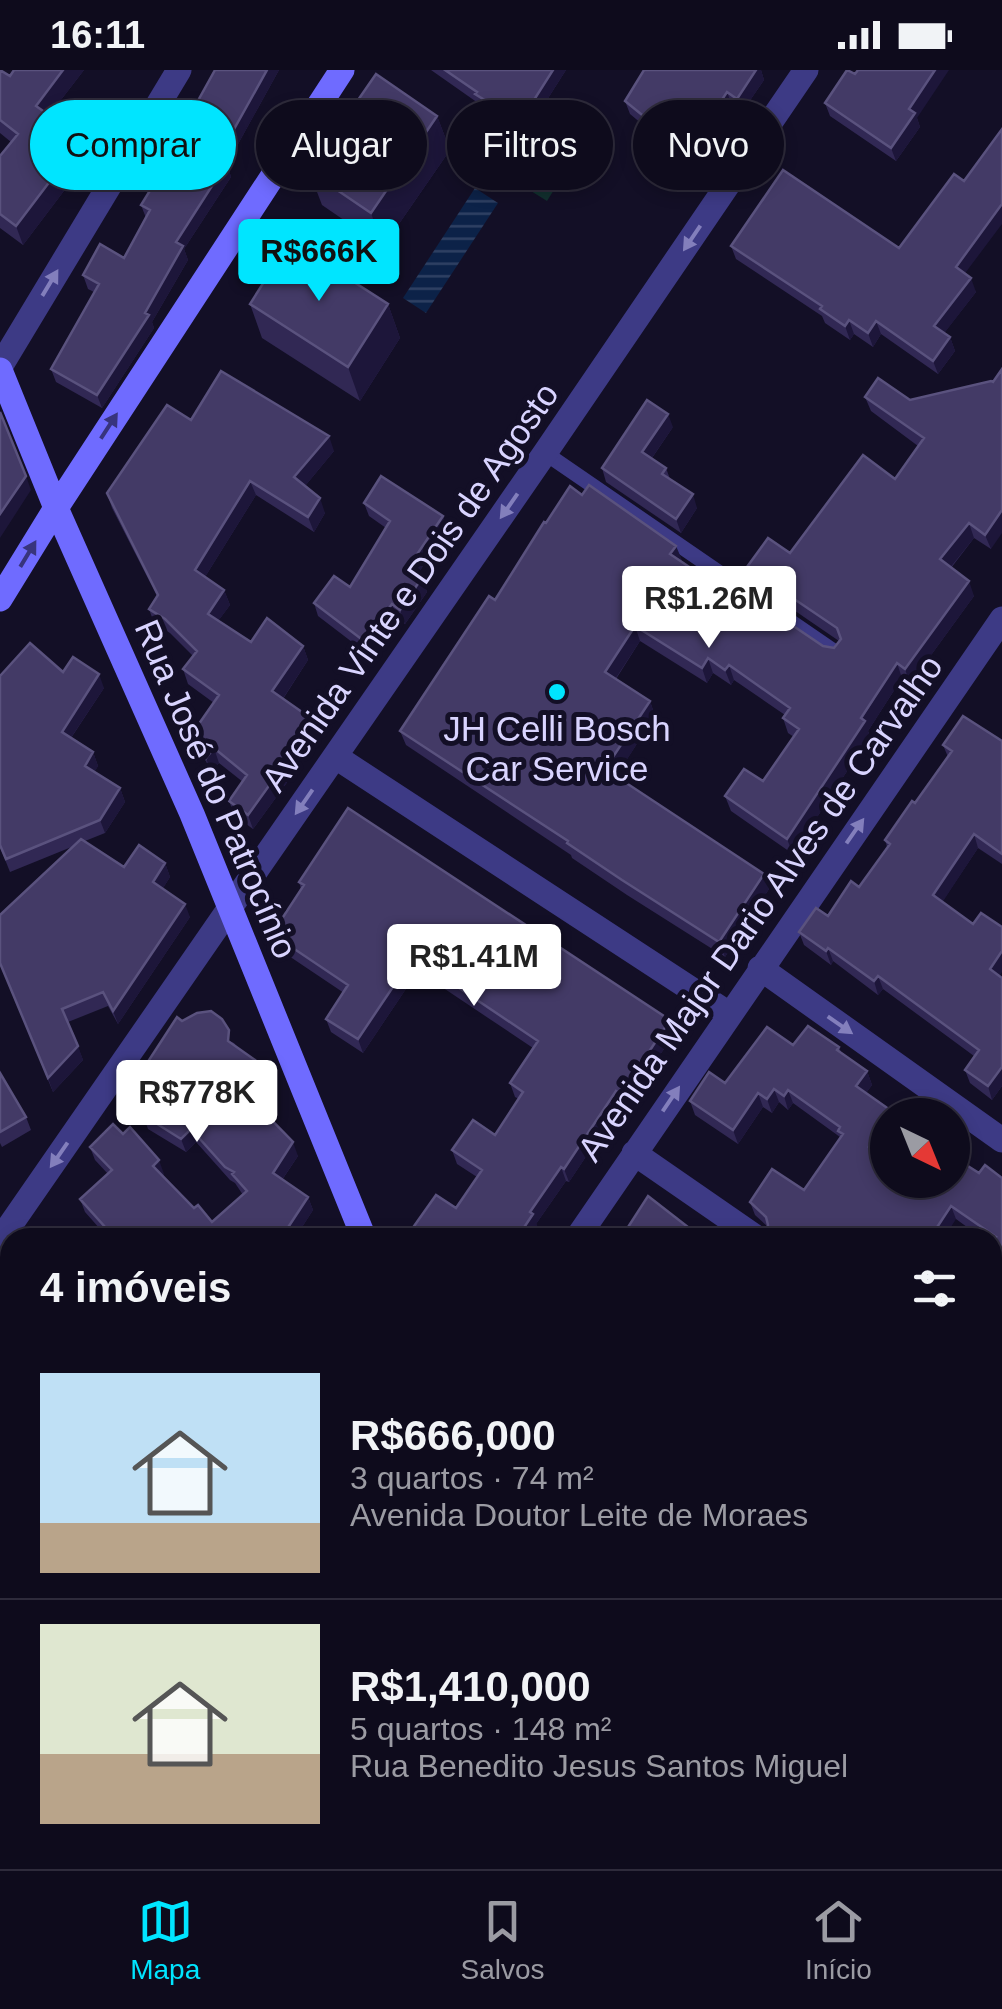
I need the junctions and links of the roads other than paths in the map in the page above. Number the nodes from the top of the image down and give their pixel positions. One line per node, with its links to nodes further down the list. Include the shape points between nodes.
1 (179, 70): 4 (street, one-way to 1)
2 (342, 70): 6 (street, one-way to 2)
3 (806, 70): 5 (street, Avenida Vinte e Dois de Agosto, one-way to 5)
4 (0, 368): 6 (street, Rua José do Patrocínio)
5 (546, 453): 9 (lane); 10 (street, Avenida Vinte e Dois de Agosto, one-way to 10)
6 (56, 508): 7 (street, one-way to 6); 11 (street, Rua José do Patrocínio)
7 (0, 599)
8 (1002, 619): 12 (street, Avenida Major Dario Alves de Carvalho, one-way to 8)
9 (835, 652)
10 (336, 757): 11 (street, Avenida Vinte e Dois de Agosto, one-way to 11); 13 (street)
11 (230, 907): 16 (street, Avenida Vinte e Dois de Agosto, one-way to 16); 17 (street, Rua José do Patrocínio)
12 (760, 968): 13 (street, Avenida Major Dario Alves de Carvalho); 14 (street, one-way to 14)
13 (729, 1014): 15 (street, Avenida Major Dario Alves de Carvalho, one-way to 13)
14 (1002, 1140)
15 (634, 1154): 18 (street, Avenida Major Dario Alves de Carvalho); 19 (street)
16 (8, 1228)
17 (360, 1228)
18 (584, 1228)
19 (742, 1228)

